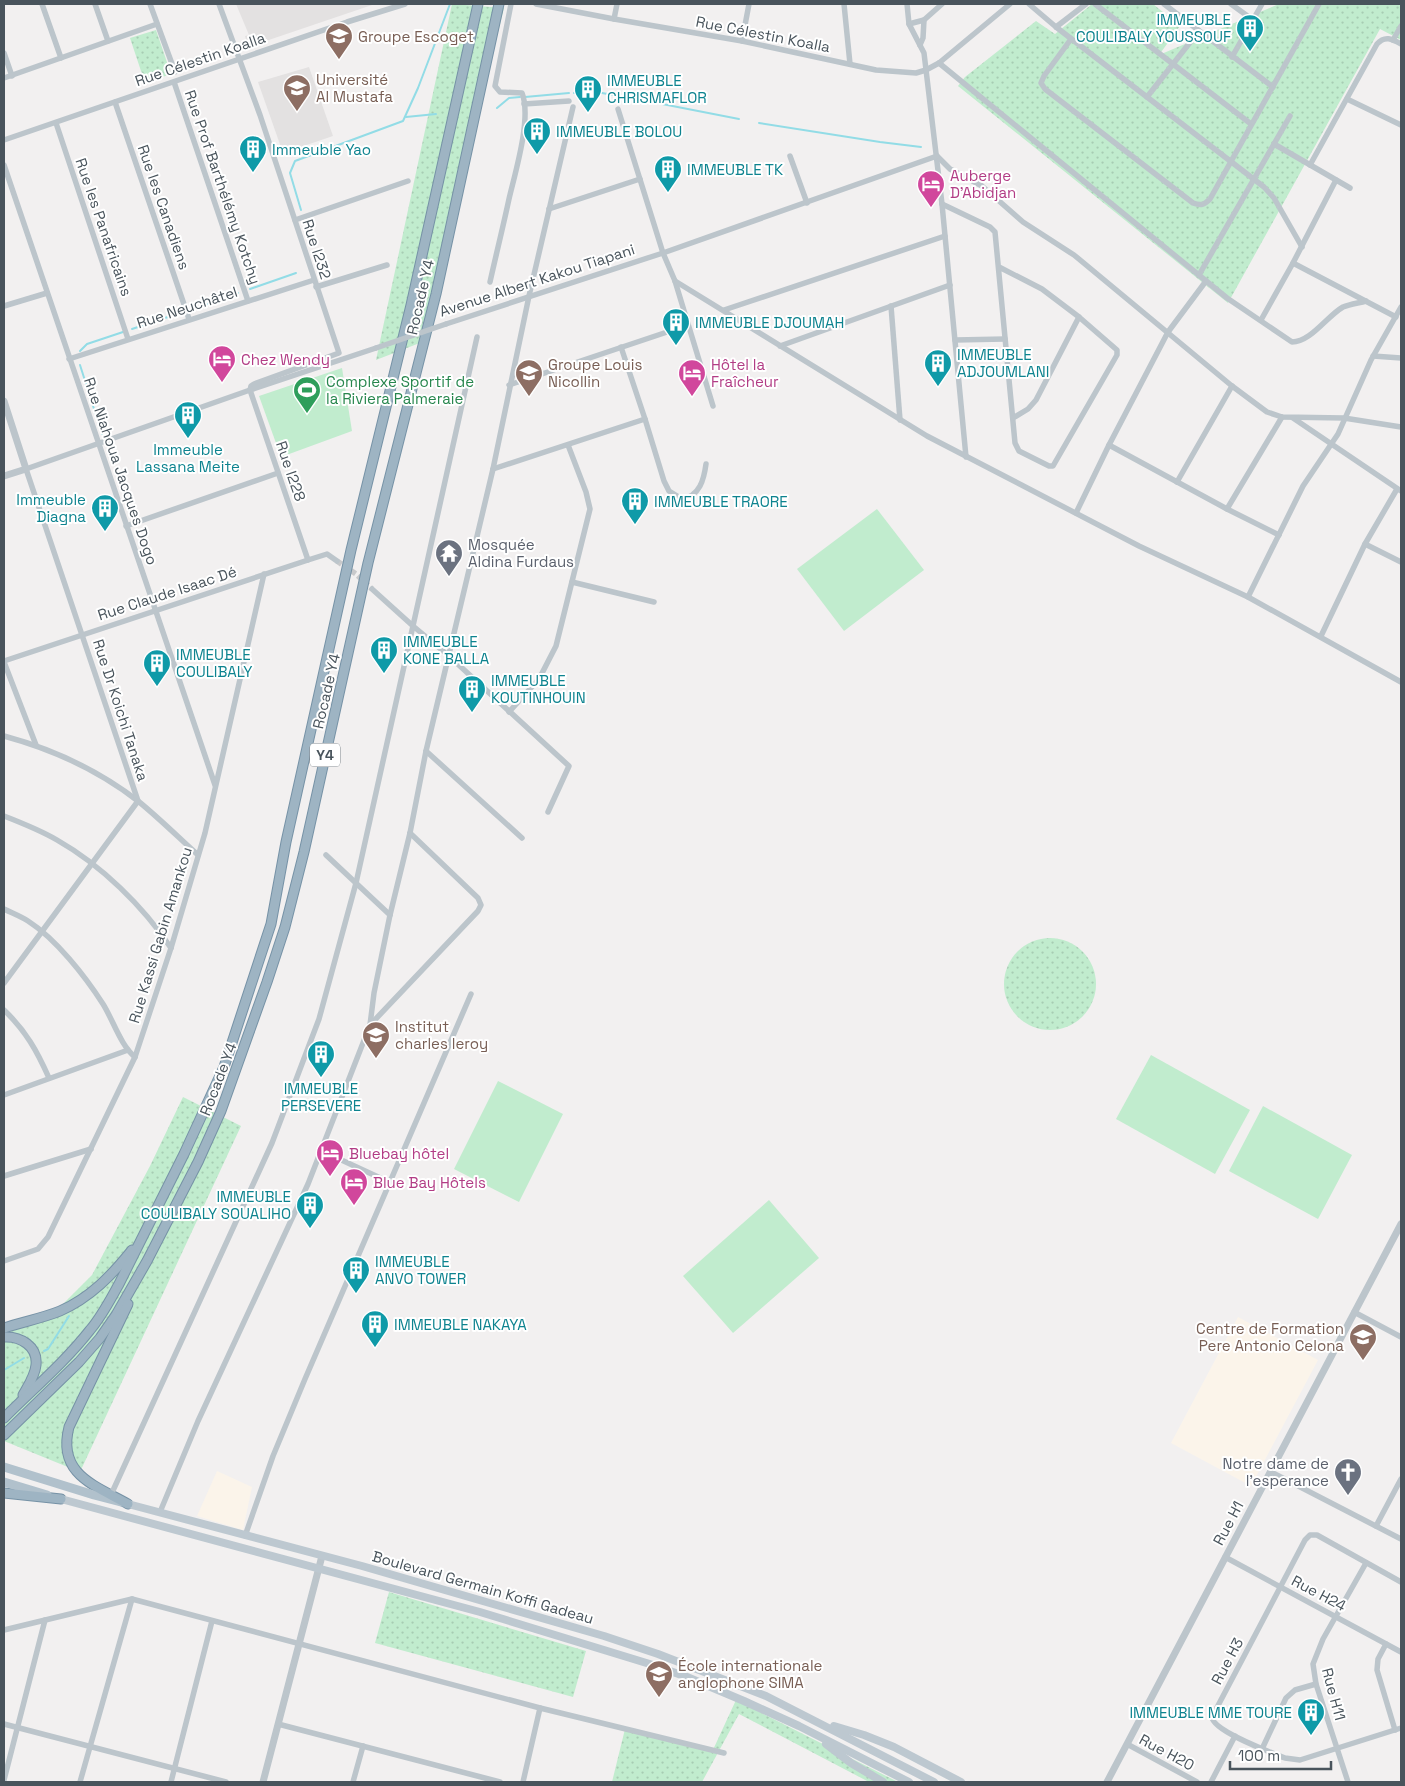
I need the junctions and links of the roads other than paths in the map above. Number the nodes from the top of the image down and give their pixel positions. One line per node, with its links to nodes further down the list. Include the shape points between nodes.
1 (42, 4): 39 (street)
2 (95, 4): 34 (street)
3 (150, 4): 27 (street)
4 (218, 4): 41 (street, Rue I232)
5 (405, 4): 41 (street, Rue Célestin Koalla)
6 (478, 4): 188 (highway, Rocade Y4 / Y4, via 411,305 351,550 271,924 224,1067)
7 (499, 4): 192 (highway, Rocade Y4 / Y4, via 436,294 368,563 285,927 221,1111)
8 (511, 4): 55 (street, via 495,86 500,92 522,94)
9 (536, 4): 23 (street, Rue Célestin Koalla)
10 (617, 4): 24 (street)
11 (749, 4): 35 (street)
12 (844, 4): 43 (street)
13 (907, 4): 28 (street)
14 (942, 4): 25 (street)
15 (1010, 4): 42 (street)
16 (1029, 4): 30 (street)
17 (1086, 4): 30 (street)
18 (1095, 4): 44 (street)
19 (1164, 4): 31 (street)
20 (1231, 4): 26 (street)
21 (1262, 4): 26 (street)
22 (1319, 4): 50 (street)
23 (554, 6): 24 (street, Rue Célestin Koalla)
24 (614, 19): 35 (street, Rue Célestin Koalla)
25 (924, 20): 28 (street); 37 (street)
26 (1253, 20): 40 (street)
27 (158, 24): 34 (street); 46 (street)
28 (909, 24): 37 (street)
29 (1401, 26): 33 (street)
30 (1056, 27): 32 (street)
31 (1199, 32): 40 (street); 44 (street)
32 (1071, 38): 51 (street); 66 (street, via 1044,76 1041,83 1045,89 1193,203 1205,204 1210,199)
33 (1393, 40): 36 (street); 52 (street, via 1384,38 1377,44)
34 (108, 41): 39 (street)
35 (742, 41): 43 (street, Rue Célestin Koalla)
36 (1401, 44)
37 (920, 45): 45 (street)
38 (4, 53): 47 (street)
39 (61, 58): 47 (street)
40 (1232, 58): 50 (street)
41 (238, 59): 49 (street, Rue Célestin Koalla); 77 (street, Rue I232)
42 (939, 63): 45 (street); 84 (street)
43 (850, 64): 45 (street, Rue Célestin Koalla, via 908,73)
44 (1173, 65): 51 (street); 60 (street)
45 (926, 70): 65 (street)
46 (175, 72)
47 (12, 76): 48 (street)
48 (4, 78)
49 (174, 82): 54 (street, Rue Célestin Koalla); 93 (street, Rue Prof Barthélémy Kotchy)
50 (1272, 87): 60 (street)
51 (1147, 97): 66 (street)
52 (1347, 99): 61 (street); 68 (street)
53 (569, 101): 55 (street)
54 (115, 102): 59 (street, Rue Célestin Koalla); 101 (street, Rue les Canadiens)
55 (524, 104): 88 (street, via 521,147)
56 (573, 107): 76 (street)
57 (618, 109): 69 (street)
58 (1290, 116): 63 (street)
59 (56, 122): 62 (street, Rue Célestin Koalla); 107 (street, Rue les Panafricains)
60 (1251, 124): 66 (street)
61 (1401, 126)
62 (4, 140)
63 (1274, 144): 68 (street); 70 (street)
64 (790, 156): 74 (street)
65 (937, 156): 74 (street, Avenue Albert Kakou Tiapani); 75 (street); 104 (street, via 950,169 982,186 1023,222 1074,256)
66 (1231, 162): 70 (street)
67 (4, 165): 91 (street, Rue Niahoua Jacques Dogo)
68 (1310, 165): 71 (street)
69 (640, 179): 76 (street); 80 (street)
70 (1253, 179): 79 (street, via 1274,198); 84 (street)
71 (1336, 180): 73 (street); 79 (street)
72 (408, 181): 77 (street)
73 (1350, 188)
74 (808, 203): 80 (street, Avenue Albert Kakou Tiapani)
75 (942, 204): 78 (street); 83 (street, via 996,232)
76 (549, 209): 92 (street)
77 (295, 220): 85 (street, Rue I232)
78 (945, 236): 89 (street); 98 (street)
79 (1302, 247): 81 (street)
80 (663, 253): 86 (street); 92 (street, Avenue Albert Kakou Tiapani)
81 (1293, 263): 94 (street); 102 (street)
82 (387, 266): 90 (street)
83 (999, 267): 99 (street, via 1042,289); 106 (street)
84 (1198, 275): 87 (street)
85 (314, 280): 90 (street, Rue I232); 93 (street, Rue Neuchâtel)
86 (675, 281): 98 (street); 103 (street)
87 (1206, 281): 102 (street); 104 (street)
88 (490, 282)
89 (950, 285): 96 (street); 108 (street)
90 (316, 287): 116 (street, Rue I232, via 339,353 254,384)
91 (47, 293): 95 (street); 112 (street, Rue Niahoua Jacques Dogo)
92 (529, 296): 114 (street); 116 (street, Avenue Albert Kakou Tiapani, bridge)
93 (248, 301): 101 (street, Rue Neuchâtel)
94 (1366, 301): 100 (street); 102 (street, via 1345,306 1296,342)
95 (4, 306)
96 (891, 306): 109 (street); 124 (street)
97 (1401, 307): 100 (street)
98 (724, 310): 109 (street)
99 (1079, 317): 121 (street, via 1036,400); 121 (street, via 1118,350 1053,466 1016,448)
100 (1396, 317): 111 (street)
101 (189, 319): 107 (street, Rue Neuchâtel)
102 (1261, 320)
103 (688, 325): 110 (street); 118 (street)
104 (1168, 332): 115 (street); 129 (street)
105 (478, 337): 152 (street)
106 (1004, 338): 108 (street); 121 (street)
107 (128, 340): 112 (street, Rue Neuchâtel)
108 (955, 340): 130 (street)
109 (780, 346): 124 (street)
110 (621, 347): 114 (street); 123 (street)
111 (1374, 356): 113 (street); 122 (street)
112 (69, 358): 127 (street, Rue Niahoua Jacques Dogo)
113 (1401, 358)
114 (509, 385): 133 (street)
115 (1232, 386): 119 (street, via 1268,412); 136 (street)
116 (250, 390): 127 (street, Avenue Albert Kakou Tiapani); 134 (street, Rue I228)
117 (4, 401): 132 (street)
118 (713, 406)
119 (1282, 417): 120 (street); 138 (street)
120 (1292, 417): 122 (street); 126 (street)
121 (1013, 418)
122 (1344, 418): 125 (street); 126 (street)
123 (645, 419): 128 (street); 131 (street, via 664,481 673,495 682,499 696,492 704,480)
124 (900, 420): 130 (street)
125 (1401, 427)
126 (1332, 443): 137 (street); 141 (street, via 1303,486)
127 (98, 444): 132 (street, Avenue Albert Kakou Tiapani); 140 (street, Rue Niahoua Jacques Dogo)
128 (568, 445): 133 (street); 147 (street, via 590,509)
129 (1109, 445): 136 (street); 139 (street)
130 (966, 457): 139 (street)
131 (706, 464)
132 (26, 469): 135 (street, Avenue Albert Kakou Tiapani); 153 (street, Rue Dr Koichi Tanaka)
133 (493, 469): 155 (street)
134 (278, 473): 140 (street); 143 (street, Rue I228)
135 (4, 476)
136 (1177, 482): 138 (street)
137 (1399, 490): 142 (street)
138 (1227, 509): 141 (street)
139 (1076, 513): 149 (street)
140 (126, 526): 151 (street, Rue Niahoua Jacques Dogo)
141 (1279, 535): 149 (street)
142 (1365, 544): 145 (street); 154 (street)
143 (308, 560): 144 (street, Rue Claude Isaac Dé, via 328,554); 146 (street, Rue Claude Isaac Dé)
144 (337, 561)
145 (1401, 562)
146 (264, 574): 151 (street, Rue Claude Isaac Dé); 162 (street, Rue Kassi Gabin Amankou)
147 (572, 582): 150 (street); 158 (street, via 551,657 539,679)
148 (372, 589): 152 (street)
149 (1248, 597): 154 (street)
150 (654, 602)
151 (155, 611): 153 (street, Rue Claude Isaac Dé); 162 (street, Rue Niahoua Jacques Dogo)
152 (413, 626): 155 (street); 171 (street)
153 (83, 634): 156 (street, Rue Claude Isaac Dé); 163 (street, Rue Dr Koichi Tanaka)
154 (1321, 636): 157 (street)
155 (448, 656): 158 (street); 161 (street)
156 (4, 661): 160 (street)
157 (1401, 682)
158 (509, 712): 164 (street, via 569,766)
159 (4, 736): 160 (street)
160 (36, 745): 163 (street, via 99,774)
161 (426, 751): 166 (street); 167 (street)
162 (215, 785): 168 (street, Rue Kassi Gabin Amankou)
163 (138, 801): 168 (street); 170 (street, Rue Dr Koichi Tanaka)
164 (548, 812)
165 (4, 816): 170 (street, via 58,840)
166 (410, 833): 173 (street); 179 (street, via 478,898 481,905)
167 (522, 838)
168 (198, 855): 175 (street, Rue Kassi Gabin Amankou)
169 (326, 855): 171 (street)
170 (91, 864): 174 (street, Rue Dr Koichi Tanaka); 175 (street, via 141,909)
171 (356, 883): 173 (street); 204 (street, via 319,1019 280,1125)
172 (4, 909): 174 (street)
173 (390, 915): 179 (street)
174 (42, 932): 176 (street, Rue Dr Koichi Tanaka); 180 (street, via 92,987)
175 (171, 948): 181 (street, Rue Kassi Gabin Amankou)
176 (4, 983)
177 (471, 994): 187 (street)
178 (4, 1010): 182 (street, via 28,1036)
179 (370, 1025): 185 (street)
180 (128, 1050): 181 (street); 182 (street)
181 (135, 1057): 184 (street, Rue Kassi Gabin Amankou)
182 (49, 1078): 183 (street)
183 (4, 1095)
184 (91, 1149): 186 (street); 191 (street, Rue Kassi Gabin Amankou, via 44,1244)
185 (322, 1151): 187 (street); 207 (street, via 198,1421)
186 (4, 1176)
187 (389, 1182): 209 (street, via 277,1448)
188 (149, 1223): 194 (highway, via 114,1273 82,1300 60,1311); 197 (highway, Rocade Y4 / Y4, via 106,1308 90,1330)
189 (1401, 1224): 190 (street, Rue H1)
190 (1398, 1238): 193 (street, Rue H1)
191 (4, 1261)
192 (147, 1261): 198 (highway, Rocade Y4 / Y4, via 100,1338); 204 (highway, via 66,1436 70,1463 87,1482)
193 (1354, 1312): 196 (street); 200 (street, Rue H1)
194 (4, 1328)
195 (4, 1337): 197 (highway, via 23,1340 36,1359 33,1378)
196 (1401, 1337)
197 (7, 1414)
198 (7, 1432)
199 (5, 1467): 204 (main road)
200 (1271, 1472): 208 (street); 212 (street, Rue H1)
201 (1401, 1478): 208 (street)
202 (4, 1482): 205 (main road, Boulevard Germain Koffi Gadeau)
203 (4, 1493): 205 (highway)
204 (110, 1497): 206 (highway)
205 (61, 1499): 214 (main road, Boulevard Germain Koffi Gadeau)
206 (128, 1504): 207 (main road, Boulevard Germain Koffi Gadeau)
207 (160, 1512): 209 (main road, Boulevard Germain Koffi Gadeau)
208 (1376, 1526): 210 (street)
209 (245, 1536): 211 (main road, Boulevard Germain Koffi Gadeau)
210 (1401, 1539)
211 (322, 1556): 214 (street); 227 (main road, Boulevard Germain Koffi Gadeau, via 658,1654 723,1678)
212 (1226, 1557): 216 (street, Rue H24); 234 (street, Rue H1)
213 (1366, 1563): 215 (street); 216 (street, Rue H3, via 1317,1535 1310,1535); 218 (street, Rue H11)
214 (318, 1567): 222 (street); 230 (main road, Boulevard Germain Koffi Gadeau, via 652,1665)
215 (1401, 1582)
216 (1281, 1587): 218 (street, Rue H24); 233 (street, Rue H3, via 1212,1717 1218,1727)
217 (132, 1599): 219 (street); 220 (street); 235 (street)
218 (1336, 1616): 223 (street, Rue H24); 225 (street, Rue H11, via 1315,1656)
219 (45, 1620): 221 (street); 231 (street)
220 (212, 1621): 222 (street); 240 (street)
221 (4, 1630)
222 (299, 1644): 226 (street); 229 (street)
223 (1386, 1644): 224 (street, Rue H24); 232 (street, via 1376,1670)
224 (1401, 1652)
225 (1316, 1684): 237 (street, via 1295,1690 1286,1698); 238 (street, Rue H11)
226 (540, 1708): 239 (street); 248 (street)
227 (805, 1715): 251 (main road, Boulevard Germain Koffi Gadeau); 252 (main road, via 894,1747)
228 (4, 1724): 231 (street)
229 (278, 1724): 236 (street); 245 (street)
230 (799, 1726): 249 (main road); 250 (main road, Boulevard Germain Koffi Gadeau)
231 (18, 1727): 235 (street); 241 (street)
232 (1398, 1729): 238 (street)
233 (1235, 1736): 237 (street, Rue H3); 255 (street)
234 (1126, 1744): 253 (street, Rue H1); 254 (street, Rue H20)
235 (89, 1746): 240 (street); 242 (street)
236 (363, 1746): 246 (street); 247 (street)
237 (1262, 1748): 238 (street, Rue H3, via 1300,1760)
238 (1336, 1748): 256 (street, Rue H11)
239 (724, 1753)
240 (175, 1769): 243 (street); 244 (street)
241 (4, 1780)
242 (80, 1782)
243 (171, 1782)
244 (226, 1782)
245 (263, 1782)
246 (353, 1782)
247 (500, 1782)
248 (523, 1782)
249 (883, 1782)
250 (909, 1782)
251 (934, 1782)
252 (961, 1782)
253 (1107, 1782)
254 (1197, 1782)
255 (1211, 1782)
256 (1348, 1782)

